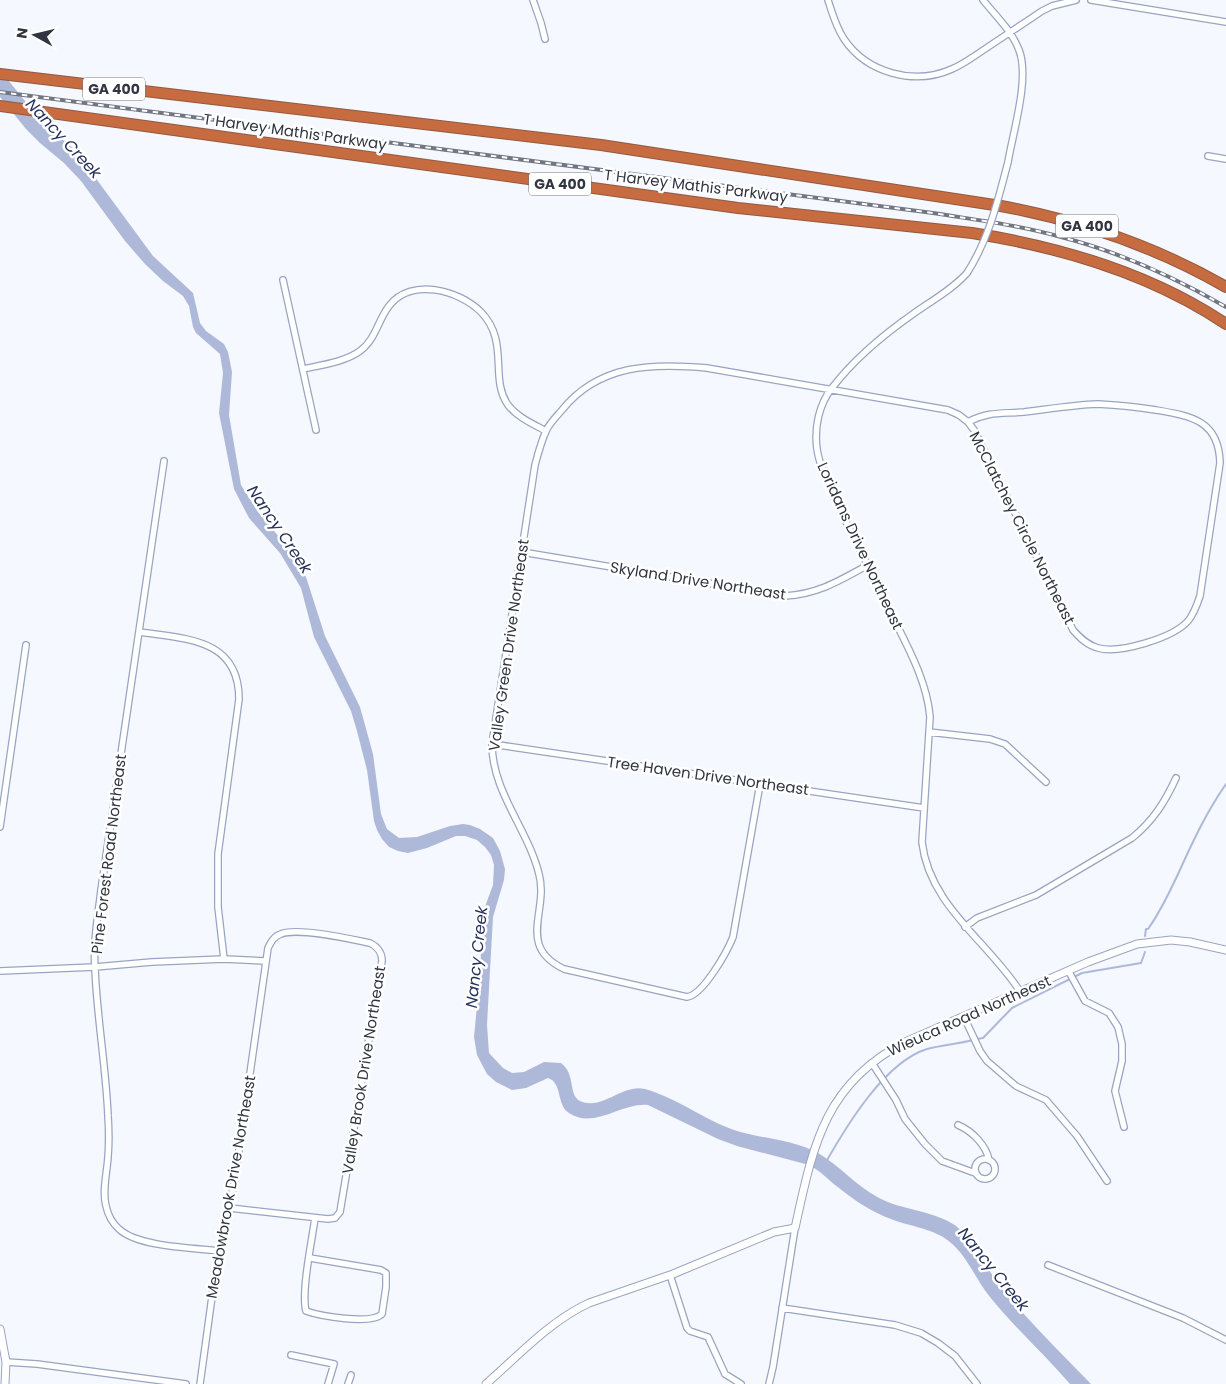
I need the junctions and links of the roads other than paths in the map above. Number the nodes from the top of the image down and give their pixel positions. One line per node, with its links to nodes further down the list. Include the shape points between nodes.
1 (533, 0): 8 (street)
2 (828, 0): 7 (street, via 839,31 853,50 874,66 902,76 943,73)
3 (983, 0): 7 (street, Loridans Drive Northeast)
4 (1076, 0): 7 (street, via 1052,6)
5 (1091, 0): 6 (street)
6 (1226, 22)
7 (1010, 33): 17 (street, Loridans Drive Northeast, bridge, via 1020,50 1021,93 1008,162 988,234 975,262 953,287 871,346)
8 (544, 39)
9 (0, 74): 14 (highway, T Harvey Mathis Parkway / GA 400, via 601,145 1001,206 1065,220 1126,239 1183,263)
10 (0, 106): 15 (highway, T Harvey Mathis Parkway / GA 400, via 728,207 999,237 1115,268 1170,291)
11 (1208, 156): 12 (street)
12 (1226, 158)
13 (282, 280): 16 (street)
14 (1226, 287)
15 (1226, 324)
16 (303, 369): 19 (street); 20 (street, via 359,352 374,334 387,308 401,296 417,290 441,291 466,301 486,319 498,345 500,384 505,400 520,416)
17 (830, 389): 18 (street, McClatchey Circle Northeast, via 948,410); 20 (street, Valley Green Drive Northeast, via 707,368 630,369 615,372 582,390 568,402); 23 (street, Loridans Drive Northeast, via 817,422 817,451 836,501)
18 (968, 422): 18 (street, McClatchey Circle Northeast, via 1079,637 1097,648 1117,649 1165,637 1187,622 1200,596 1220,463 1217,442 1206,426 1185,415 1098,404 992,413)
19 (316, 430)
20 (546, 431): 22 (street, Valley Green Drive Northeast, via 535,465)
21 (164, 461): 24 (street, Pine Forest Road Northeast)
22 (522, 552): 23 (street, Skyland Drive Northeast, via 785,596 819,591); 27 (street, Valley Green Drive Northeast)
23 (868, 565): 26 (street, Loridans Drive Northeast, via 908,647 926,695)
24 (140, 632): 35 (street, via 207,644 226,659 237,681 239,698 218,854 218,907); 37 (street, Pine Forest Road Northeast, via 101,890)
25 (26, 645): 32 (street)
26 (929, 732): 29 (street, via 990,739 1005,744); 31 (street, Loridans Drive Northeast)
27 (492, 744): 30 (street, Tree Haven Drive Northeast); 30 (street, Valley Green Drive Northeast, via 496,773 539,872 541,892 536,933 545,955 564,969 687,998 694,995 716,970 733,937)
28 (1176, 778): 33 (street, via 1154,818 1132,838 1036,895 977,918)
29 (1046, 782)
30 (760, 784): 31 (street, Tree Haven Drive Northeast)
31 (924, 808): 33 (street, Loridans Drive Northeast, via 922,842 926,862)
32 (0, 827)
33 (965, 927): 40 (street, Loridans Drive Northeast, via 1007,972)
34 (1226, 950): 39 (street, Wieuca Road Northeast, via 1190,942 1152,941 1122,949)
35 (224, 960): 36 (street); 37 (street)
36 (266, 961): 48 (street, Meadowbrook Drive Northeast); 49 (street, Valley Brook Drive Northeast, via 271,941 278,934 288,932 370,943 382,955 342,1208 335,1218)
37 (94, 967): 38 (street); 51 (street, Pine Forest Road Northeast, via 108,1114 104,1196 108,1214 118,1228 133,1239)
38 (0, 971)
39 (1069, 973): 40 (street, Wieuca Road Northeast); 44 (street, via 1085,1001 1109,1013 1118,1027 1122,1061 1115,1092)
40 (1021, 993): 41 (street, Wieuca Road Northeast)
41 (964, 1017): 42 (street, Wieuca Road Northeast, via 905,1042); 47 (street, via 987,1061 1016,1086 1046,1100 1077,1136)
42 (872, 1063): 46 (street, via 905,1119 925,1144 942,1161); 50 (street, Wieuca Road Northeast, via 856,1076 832,1107 815,1146)
43 (958, 1125): 45 (street, via 967,1129 987,1151)
44 (1124, 1127)
45 (990, 1160): 46 (street, via 983,1159 977,1163); 46 (street, via 996,1168 992,1177 982,1180)
46 (975, 1173)
47 (1107, 1181)
48 (230, 1208): 49 (street, Valley Brook Drive Northeast); 51 (street, Meadowbrook Drive Northeast)
49 (315, 1218): 52 (street)
50 (795, 1228): 54 (street, via 774,1232); 55 (street, Wieuca Road Northeast)
51 (220, 1251): 63 (street, Meadowbrook Drive Northeast)
52 (310, 1258): 52 (street, via 306,1311 361,1320 374,1319 382,1314 386,1273)
53 (1048, 1265): 57 (street, via 1182,1318)
54 (670, 1275): 66 (street, via 577,1309 533,1342); 67 (street, via 687,1328 708,1337 724,1374)
55 (782, 1308): 68 (street, Wieuca Road Northeast); 69 (street, via 895,1325 921,1333 955,1356)
56 (0, 1329): 59 (street)
57 (1226, 1340)
58 (291, 1354): 64 (street, via 334,1364)
59 (6, 1362): 61 (street); 62 (street)
60 (351, 1375): 65 (street)
61 (5, 1384)
62 (186, 1384)
63 (200, 1384)
64 (328, 1384)
65 (348, 1384)
66 (486, 1384)
67 (742, 1384)
68 (769, 1384)
69 (977, 1384)

